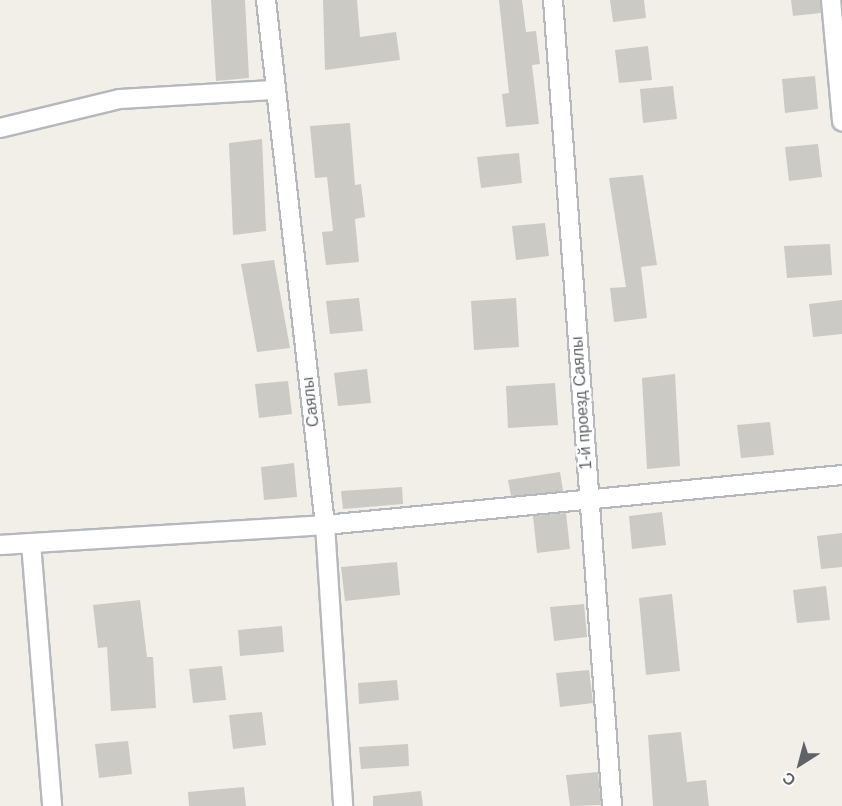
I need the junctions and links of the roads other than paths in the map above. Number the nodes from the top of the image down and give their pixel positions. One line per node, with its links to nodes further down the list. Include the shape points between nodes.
1 (266, 0): 4 (street, Саялы)
2 (553, 0): 8 (street, 1-й проезд Саялы)
3 (831, 0): 5 (street)
4 (273, 90): 6 (street, via 120,99); 9 (street, Саялы)
5 (842, 122)
6 (0, 128)
7 (842, 475): 8 (street)
8 (589, 496): 9 (street); 14 (street, 1-й проезд Саялы)
9 (325, 525): 10 (street); 13 (street, Саялы)
10 (32, 543): 11 (street); 12 (street)
11 (0, 545)
12 (52, 806)
13 (344, 806)
14 (612, 806)

